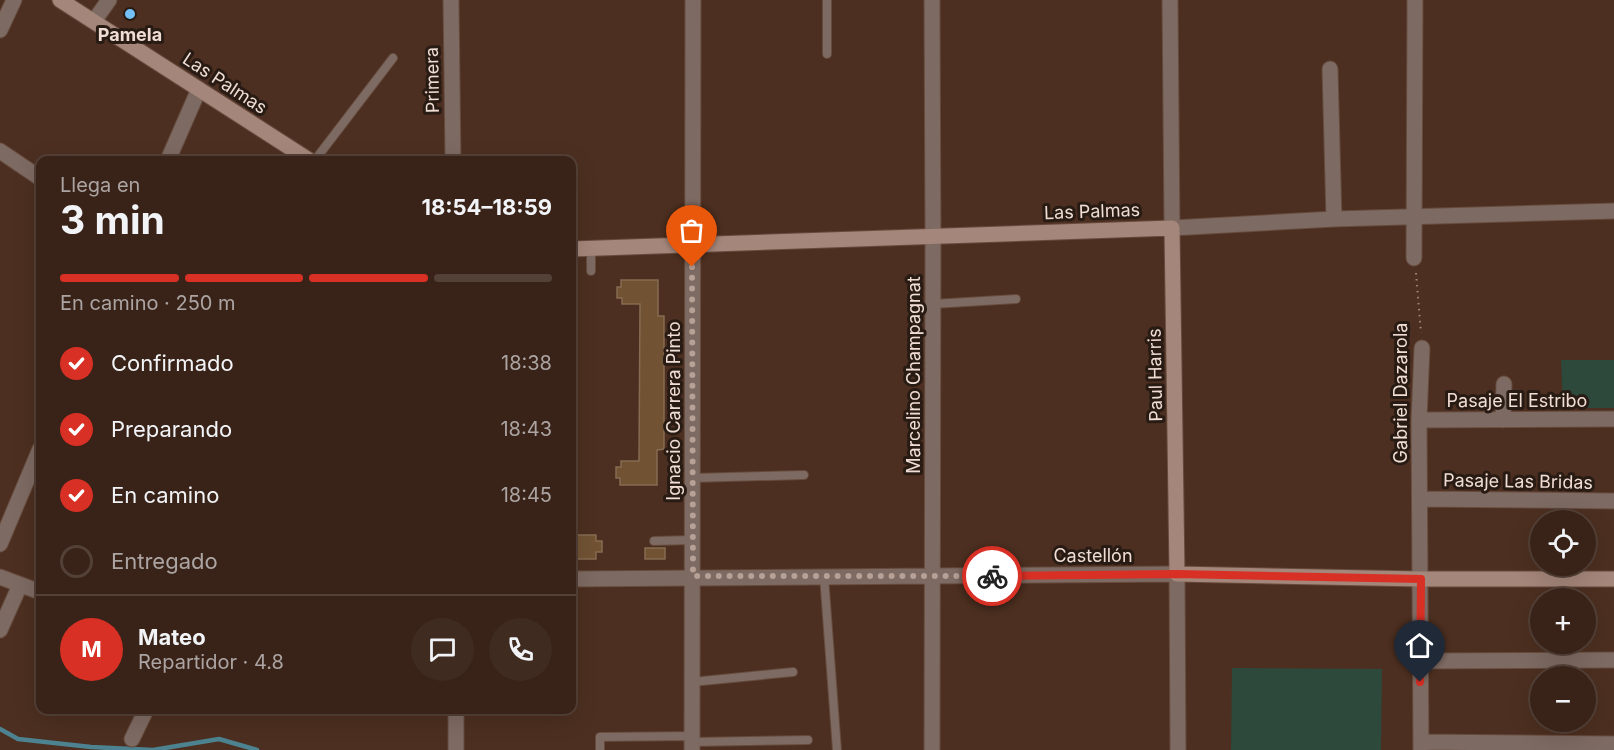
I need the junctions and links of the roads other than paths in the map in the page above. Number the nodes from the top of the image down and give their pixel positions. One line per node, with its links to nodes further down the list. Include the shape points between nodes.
1 (14, 0): 11 (street)
2 (60, 0): 10 (main road, Las Palmas)
3 (109, 0): 10 (street)
4 (451, 0): 20 (street, Primera)
5 (693, 0): 27 (street, Ignacio Carrera Pinto)
6 (827, 0): 12 (lane)
7 (932, 0): 26 (street, Marcelino Champagnat)
8 (1170, 0): 25 (street, Paul Harris)
9 (1415, 0): 23 (street)
10 (94, 21): 15 (main road, Las Palmas)
11 (0, 30)
12 (827, 54)
13 (393, 58): 19 (lane)
14 (1330, 69): 24 (street)
15 (199, 89): 17 (street); 18 (main road, Las Palmas)
16 (0, 151): 21 (street)
17 (170, 156)
18 (303, 156)
19 (318, 156)
20 (453, 156)
21 (36, 175)
22 (1614, 212): 23 (street, Las Palmas)
23 (1413, 217): 24 (street, Las Palmas); 30 (street)
24 (1334, 219): 25 (street, Las Palmas)
25 (1172, 228): 26 (main road, Las Palmas); 47 (main road, Paul Harris)
26 (933, 236): 27 (main road, Las Palmas); 33 (street, Marcelino Champagnat)
27 (692, 244): 28 (main road, Las Palmas); 41 (street, Ignacio Carrera Pinto)
28 (591, 248): 29 (main road, Las Palmas); 31 (lane)
29 (576, 249)
30 (1414, 258)
31 (591, 271)
32 (1016, 299): 33 (lane)
33 (933, 304): 50 (street, Marcelino Champagnat)
34 (1422, 348): 37 (street, Gabriel Dazarola)
35 (1504, 384): 38 (street)
36 (1614, 419): 38 (street, Pasaje El Estribo)
37 (1419, 420): 38 (street, Pasaje El Estribo); 42 (street, Gabriel Dazarola)
38 (1503, 420)
39 (36, 458): 46 (street)
40 (804, 475): 41 (lane)
41 (692, 478): 44 (street, Ignacio Carrera Pinto)
42 (1421, 499): 43 (street, Pasaje Las Bridas); 53 (street, Gabriel Dazarola)
43 (1614, 501)
44 (692, 540): 45 (lane); 48 (street, Ignacio Carrera Pinto)
45 (654, 541)
46 (0, 544)
47 (1177, 574): 50 (street, Castellón); 53 (main road, Castellón); 74 (street, Paul Harris)
48 (693, 576): 49 (street, Castellón); 52 (street, Castellón); 61 (street, Ignacio Carrera Pinto)
49 (825, 576): 50 (street, Castellón); 72 (lane)
50 (932, 576): 73 (street, Marcelino Champagnat)
51 (0, 577): 55 (street)
52 (576, 579)
53 (1421, 579): 54 (main road, Castellón); 59 (street, Gabriel Dazarola)
54 (1614, 579)
55 (20, 585): 56 (street); 57 (street)
56 (36, 591)
57 (0, 630)
58 (1614, 660): 59 (street)
59 (1420, 662): 69 (street, Gabriel Dazarola)
60 (793, 672): 61 (lane)
61 (692, 682): 66 (street, Ignacio Carrera Pinto)
62 (144, 714): 64 (street)
63 (456, 714): 70 (street)
64 (132, 739)
65 (808, 740): 68 (lane)
66 (692, 743): 68 (lane); 71 (lane, via 600,737)
67 (1614, 744): 69 (street)
68 (756, 746)
69 (1421, 746)
70 (456, 750)
71 (600, 750)
72 (837, 750)
73 (932, 750)
74 (1178, 750)

